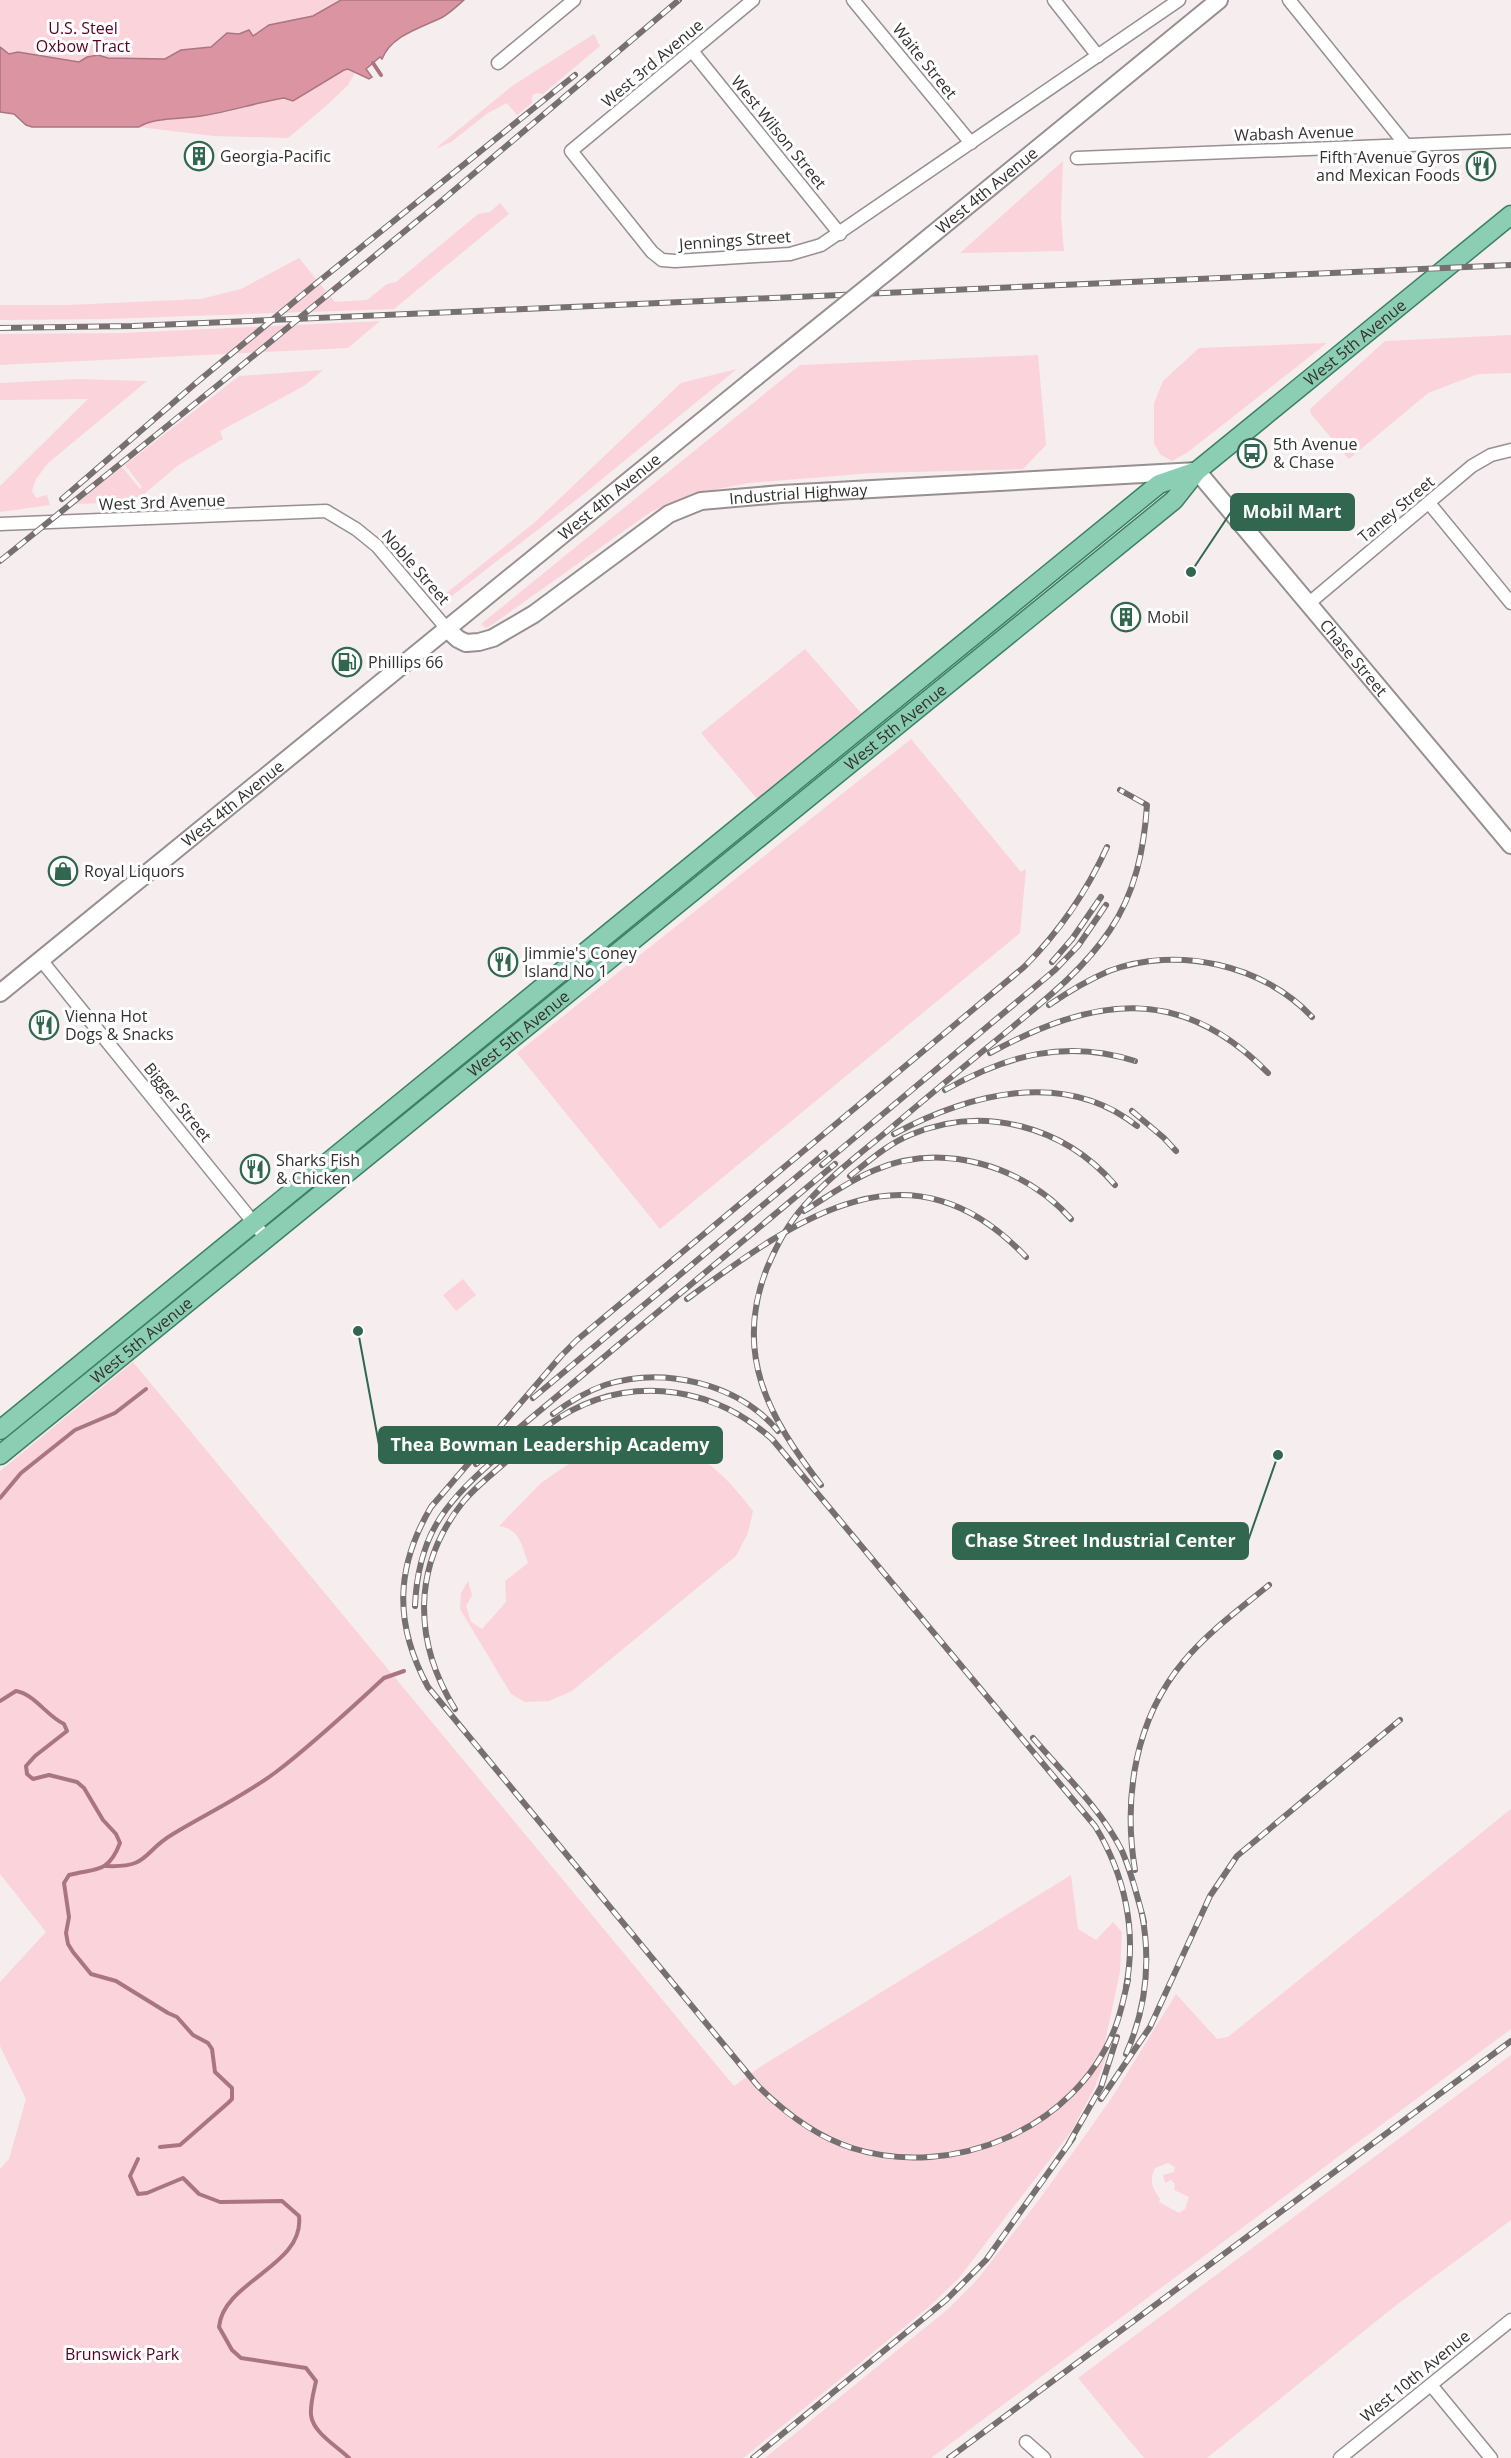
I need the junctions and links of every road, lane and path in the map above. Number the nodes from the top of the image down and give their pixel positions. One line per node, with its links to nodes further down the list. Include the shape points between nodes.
1 (573, 0): 10 (street)
2 (753, 0): 8 (street, West 3rd Avenue)
3 (853, 0): 12 (street, Waite Street)
4 (1054, 0): 9 (street)
5 (1179, 0): 9 (street)
6 (1219, 0): 26 (main road, West 4th Avenue, bridge)
7 (1289, 0): 13 (street)
8 (692, 51): 14 (street, West 3rd Avenue); 17 (street, West Wilson Street)
9 (1098, 56): 12 (street)
10 (498, 63)
11 (1511, 141): 13 (street, Wabash Avenue)
12 (971, 143): 17 (street)
13 (1406, 145): 15 (street, Wabash Avenue)
14 (571, 151): 17 (street, Jennings Street, via 662,260 790,254 813,249)
15 (1077, 158)
16 (1511, 215): 19 (main road, West 5th Avenue)
17 (840, 234)
18 (1511, 450): 20 (street, Taney Street, via 1472,466)
19 (1197, 471): 24 (main road, Chase Street); 25 (main road, West 5th Avenue, via 1159,484); 26 (main road, Industrial Highway, via 717,498 684,506 656,523 534,614 487,641 466,642); 27 (main road, West 5th Avenue, via 1174,500)
20 (1429, 503): 23 (street); 24 (street, Taney Street)
21 (326, 511): 22 (street, West 3rd Avenue); 26 (street, Noble Street, via 372,541)
22 (0, 524)
23 (1511, 603)
24 (1308, 604): 30 (main road, Chase Street)
25 (987, 624): 27 (main road); 28 (main road, West 5th Avenue)
26 (447, 628): 31 (main road, West 4th Avenue)
27 (1000, 640): 29 (main road, West 5th Avenue)
28 (758, 812): 29 (main road); 33 (main road, West 5th Avenue)
29 (771, 829): 34 (main road, West 5th Avenue)
30 (1511, 846)
31 (41, 960): 32 (main road, West 4th Avenue); 35 (street, Bigger Street)
32 (0, 993)
33 (408, 1096): 34 (main road); 35 (main road, West 5th Avenue)
34 (421, 1112): 36 (main road, West 5th Avenue)
35 (253, 1223): 36 (street, Bigger Street); 37 (main road, West 5th Avenue)
36 (266, 1238): 38 (main road, West 5th Avenue)
37 (0, 1430)
38 (0, 1455)
39 (1511, 2320): 40 (street, West 10th Avenue)
40 (1431, 2385): 43 (street, West 10th Avenue); 44 (street)
41 (1026, 2442): 42 (street)
42 (1044, 2458)
43 (1340, 2458)
44 (1491, 2458)

